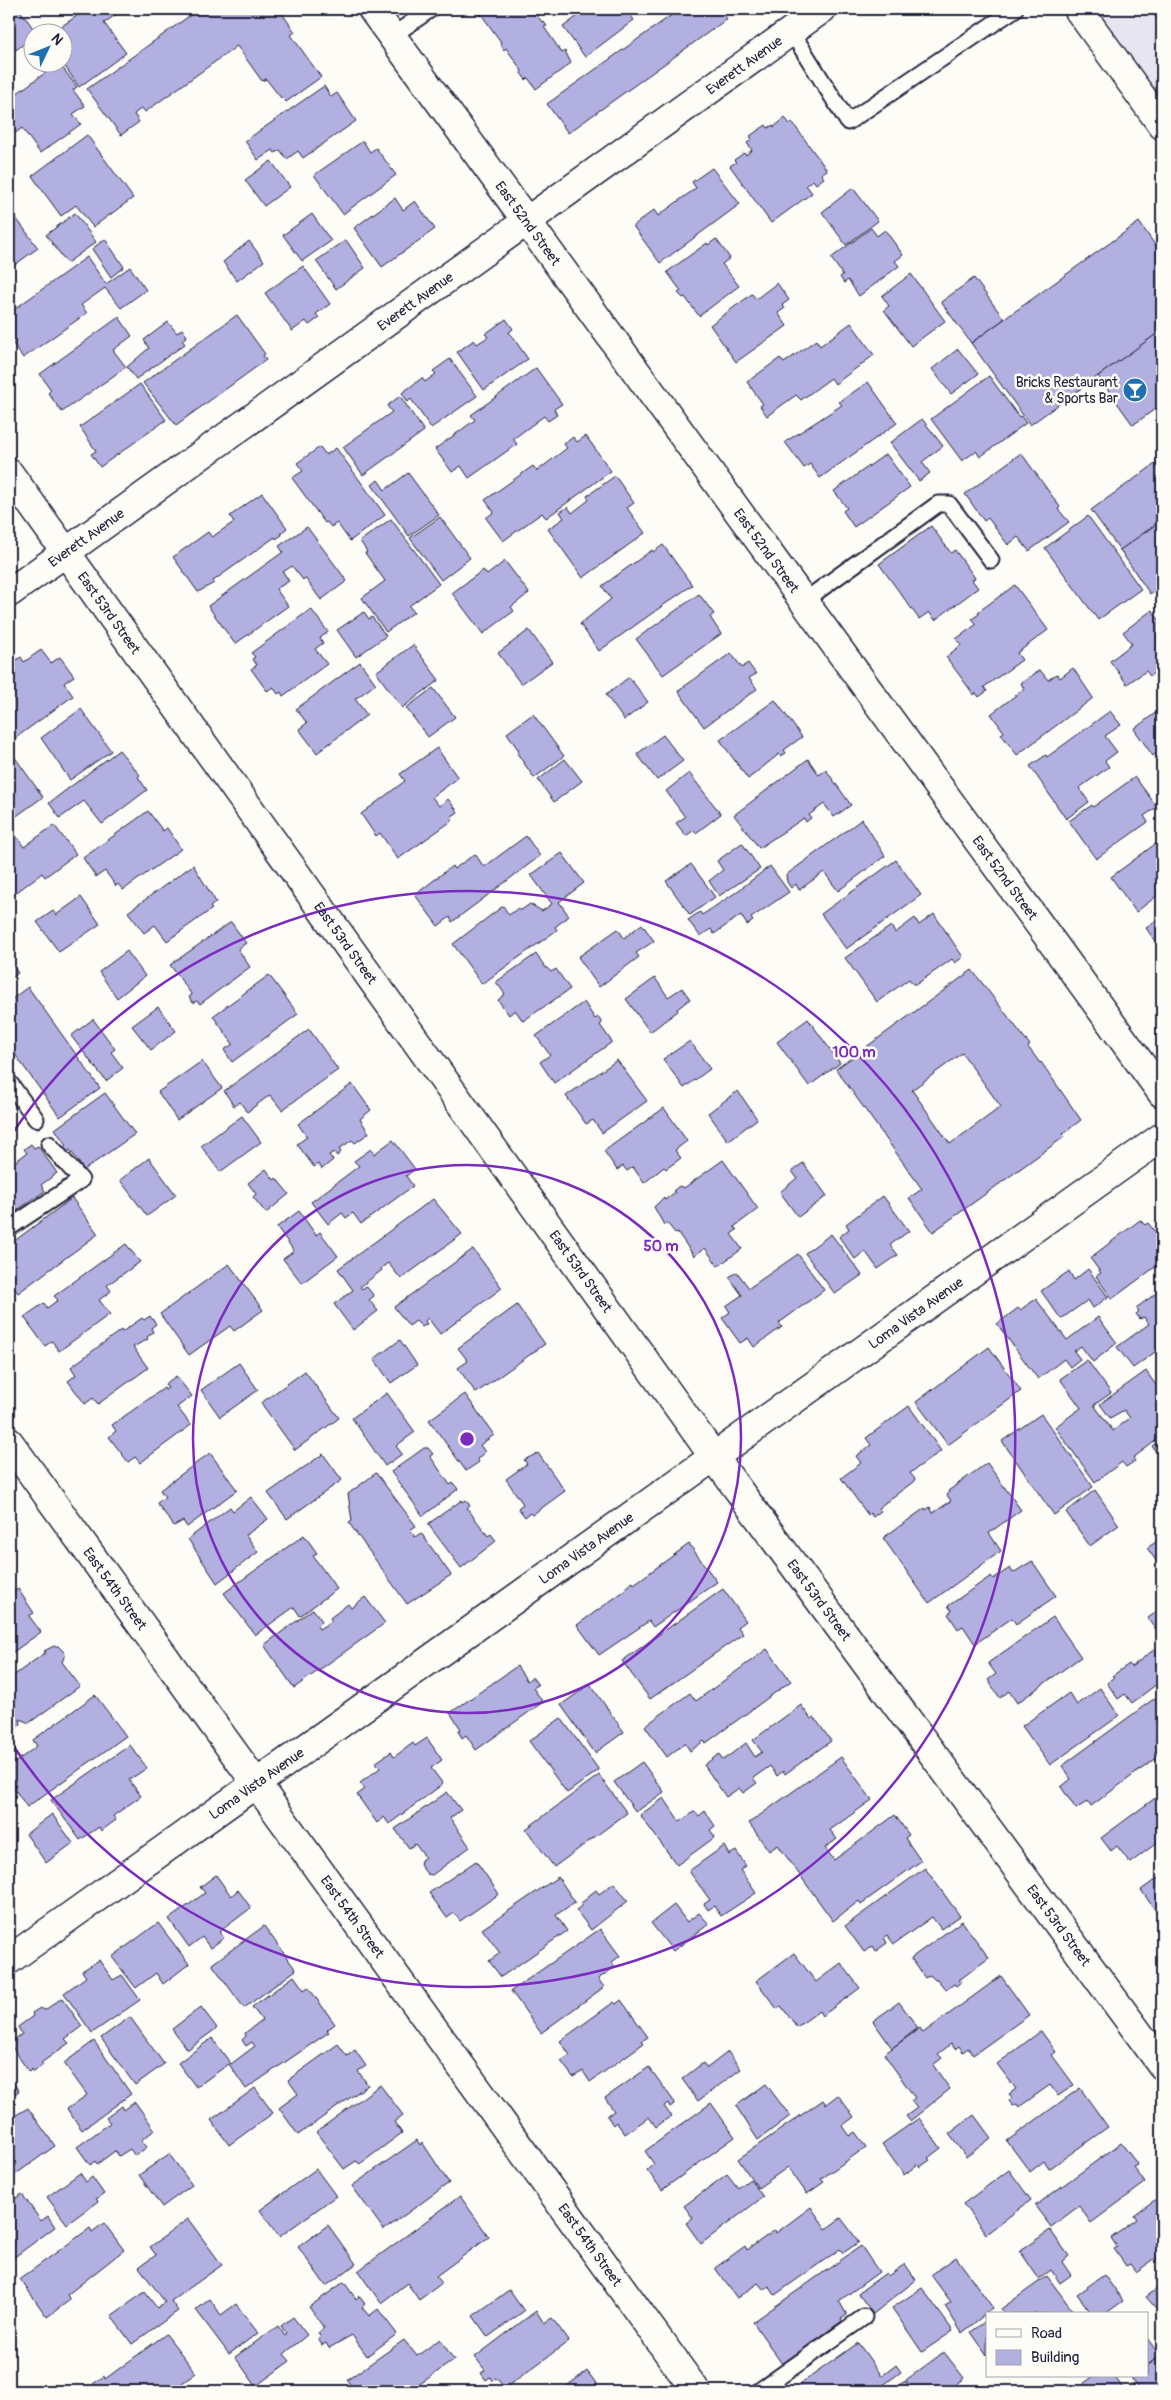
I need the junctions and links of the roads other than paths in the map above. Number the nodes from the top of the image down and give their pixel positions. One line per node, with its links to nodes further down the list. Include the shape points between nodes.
1 (372, 9): 7 (street, East 52nd Street)
2 (430, 9): 7 (lane)
3 (822, 9): 6 (street, Everett Avenue)
4 (1015, 9): 6 (lane, via 848,122)
5 (1078, 9): 8 (street)
6 (791, 31): 9 (street, Everett Avenue)
7 (392, 36): 9 (street, East 52nd Street)
8 (1162, 125)
9 (527, 221): 11 (street, Everett Avenue); 14 (street, East 52nd Street)
10 (9, 473): 11 (street, East 53rd Street)
11 (67, 551): 13 (street, Everett Avenue); 22 (street, East 53rd Street)
12 (990, 560): 14 (lane, via 949,504 938,504)
13 (9, 593)
14 (804, 601): 16 (street, East 52nd Street)
15 (9, 1082): 17 (lane)
16 (1162, 1093)
17 (36, 1119)
18 (1162, 1137): 22 (street, Loma Vista Avenue)
19 (49, 1144): 20 (lane, via 81,1180)
20 (9, 1228)
21 (9, 1442): 23 (street, East 54th Street)
22 (714, 1457): 23 (street, Loma Vista Avenue); 25 (street, East 53rd Street)
23 (256, 1784): 24 (street, Loma Vista Avenue); 27 (street, East 54th Street)
24 (9, 1960)
25 (1162, 2065)
26 (864, 2317): 28 (lane)
27 (696, 2391)
28 (759, 2391)

